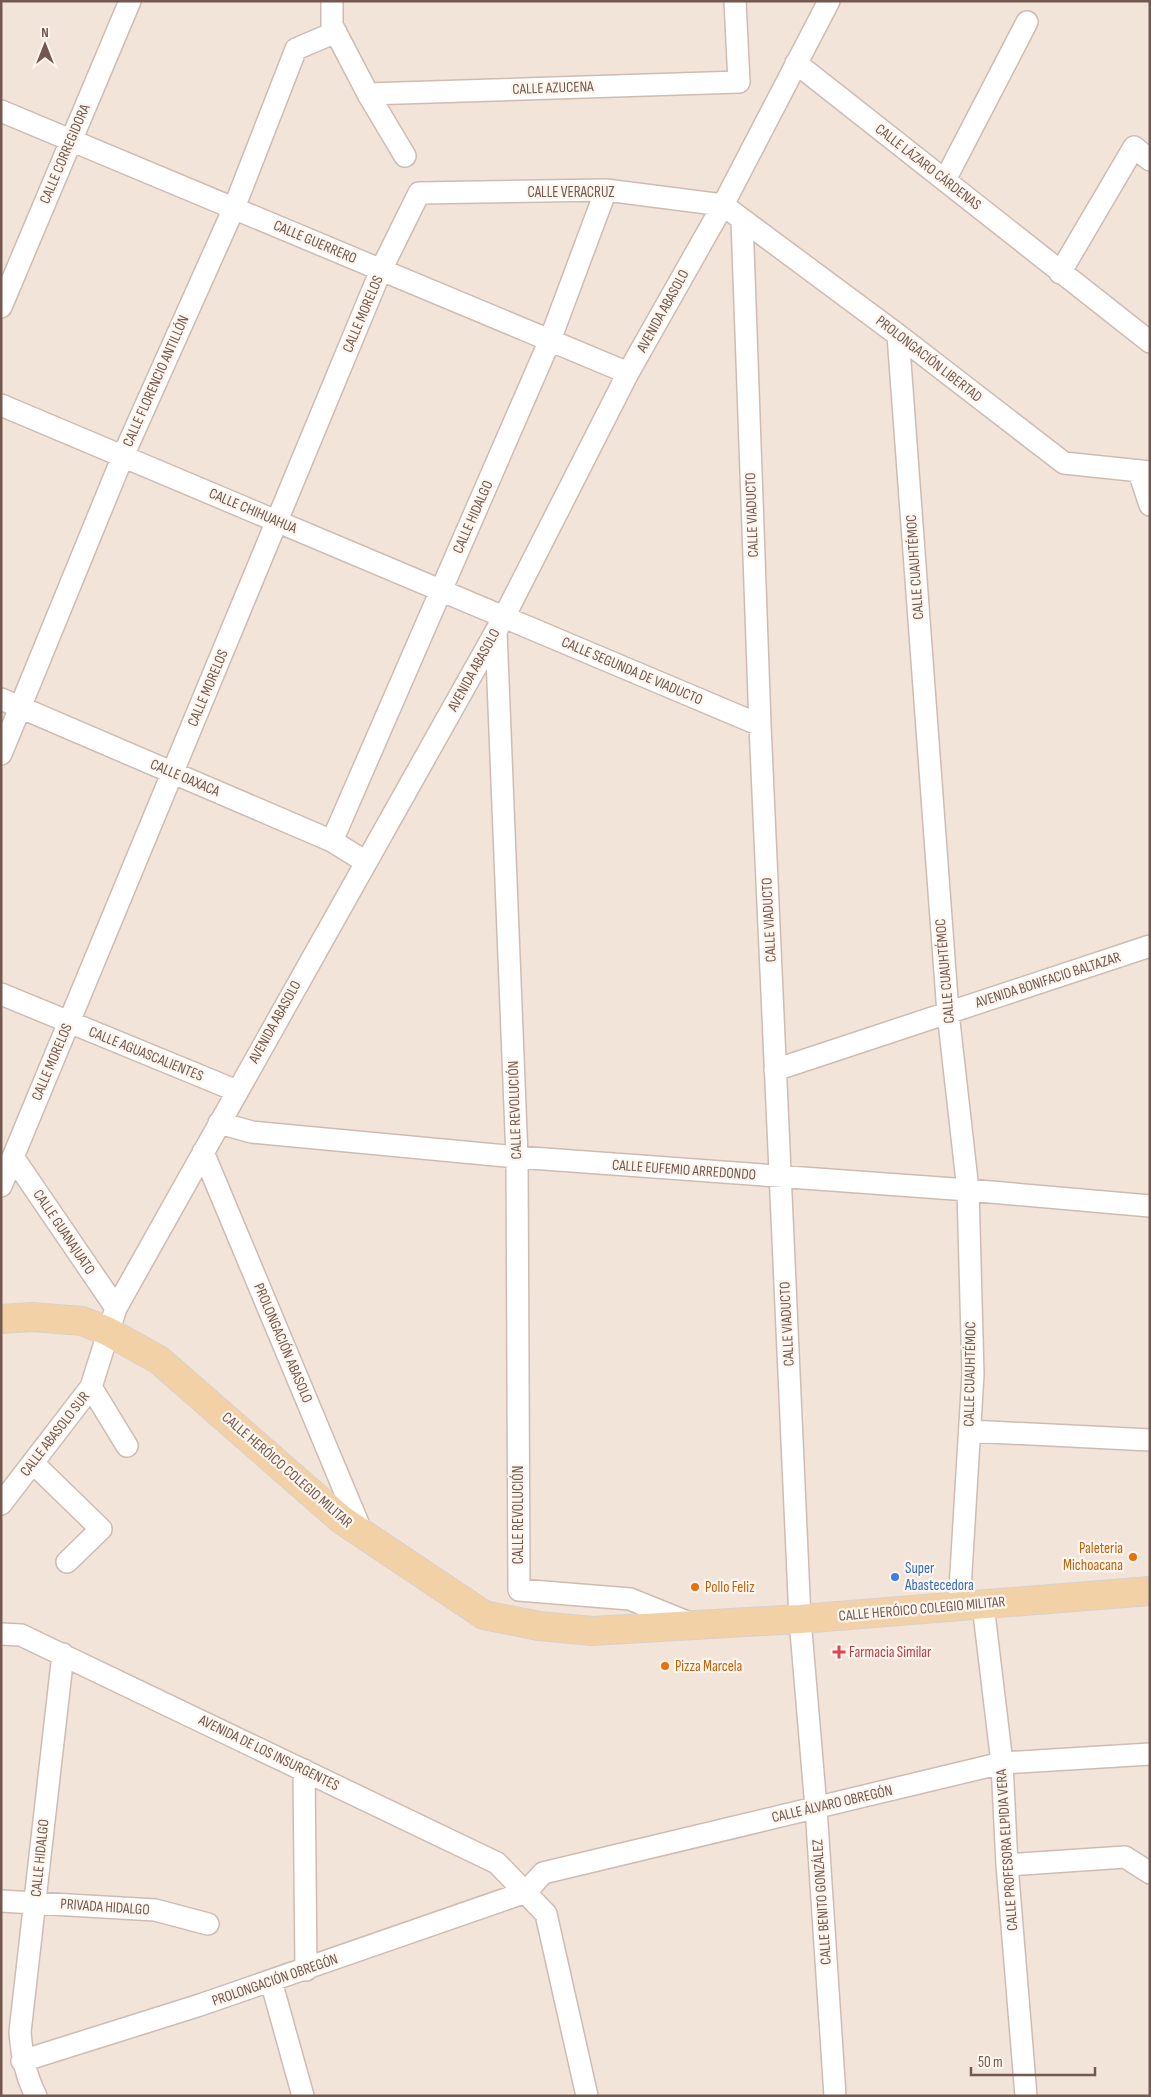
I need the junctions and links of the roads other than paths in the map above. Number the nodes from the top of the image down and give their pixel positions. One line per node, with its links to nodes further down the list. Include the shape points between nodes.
1 (130, 1): 12 (street, CALLE CORREGIDORA)
2 (332, 1): 7 (street, via 332,25)
3 (726, 1): 9 (street)
4 (735, 1): 9 (street)
5 (829, 1): 8 (street, AVENIDA ABASOLO)
6 (1026, 22): 15 (street)
7 (336, 32): 10 (street); 19 (street, CALLE FLORENCIO ANTILLÓN, via 296,50)
8 (796, 63): 15 (street, CALLE LÁZARO CÁRDENAS); 18 (street, AVENIDA ABASOLO)
9 (734, 82): 10 (street, CALLE AZUCENA)
10 (368, 94): 14 (street)
11 (1, 111): 12 (street, CALLE GUERRERO)
12 (71, 140): 19 (street, CALLE GUERRERO); 23 (street, CALLE CORREGIDORA)
13 (1142, 154): 22 (street)
14 (405, 156)
15 (945, 180): 22 (street, CALLE LÁZARO CÁRDENAS)
16 (606, 190): 17 (street, CALLE VERACRUZ); 18 (street, CALLE VERACRUZ); 25 (street, CALLE HIDALGO)
17 (419, 193): 21 (street, CALLE MORELOS)
18 (722, 205): 20 (street, PROLONGACIÓN LIBERTAD); 27 (street, AVENIDA ABASOLO)
19 (234, 208): 21 (street, CALLE GUERRERO); 29 (street, CALLE FLORENCIO ANTILLÓN)
20 (742, 220): 24 (street, PROLONGACIÓN LIBERTAD); 36 (street, CALLE VIADUCTO)
21 (381, 270): 25 (street, CALLE GUERRERO); 32 (street, CALLE MORELOS)
22 (1060, 273): 26 (street, CALLE LÁZARO CÁRDENAS)
23 (1, 307)
24 (898, 335): 30 (street, PROLONGACIÓN LIBERTAD, via 1064,464); 43 (street, CALLE CUAUHTÉMOC)
25 (550, 340): 27 (street, CALLE GUERRERO); 33 (street, CALLE HIDALGO)
26 (1150, 342)
27 (628, 373): 34 (street, AVENIDA ABASOLO)
28 (1, 405): 29 (street, CALLE CHIHUAHUA)
29 (123, 456): 32 (street, CALLE CHIHUAHUA); 35 (street, CALLE FLORENCIO ANTILLÓN)
30 (1144, 472): 31 (street)
31 (1150, 505)
32 (277, 521): 33 (street, CALLE CHIHUAHUA); 38 (street, CALLE MORELOS)
33 (440, 591): 34 (street, CALLE CHIHUAHUA); 39 (street, CALLE HIDALGO)
34 (500, 624): 36 (street, CALLE SEGUNDA DE VIADUCTO); 40 (street, AVENIDA ABASOLO); 50 (street, CALLE REVOLUCIÓN)
35 (11, 704): 37 (street, CALLE FLORENCIO ANTILLÓN); 38 (street, CALLE OAXACA)
36 (760, 725): 45 (street, CALLE VIADUCTO)
37 (1, 754)
38 (173, 772): 39 (street, CALLE OAXACA); 44 (street, CALLE MORELOS)
39 (332, 840): 40 (street, CALLE OAXACA)
40 (366, 862): 46 (street, AVENIDA ABASOLO)
41 (1150, 946): 43 (street, AVENIDA BONIFACIO BALTAZAR)
42 (1, 994): 44 (street, CALLE AGUASCALIENTES)
43 (948, 1013): 45 (street, AVENIDA BONIFACIO BALTAZAR); 53 (street, CALLE CUAUHTÉMOC)
44 (69, 1023): 46 (street, CALLE AGUASCALIENTES); 49 (street, CALLE MORELOS)
45 (775, 1070): 51 (street, CALLE VIADUCTO)
46 (236, 1091): 47 (street, AVENIDA ABASOLO)
47 (219, 1123): 48 (street, AVENIDA ABASOLO); 50 (street, CALLE EUFEMIO ARREDONDO, via 252,1132)
48 (203, 1152): 56 (street, AVENIDA ABASOLO); 63 (street, PROLONGACIÓN ABASOLO)
49 (13, 1157): 52 (street, CALLE MORELOS); 56 (street, CALLE GUANAJUATO)
50 (516, 1157): 51 (street, CALLE EUFEMIO ARREDONDO); 65 (street, CALLE REVOLUCIÓN)
51 (780, 1177): 53 (street, CALLE EUFEMIO ARREDONDO); 68 (street, CALLE VIADUCTO)
52 (1, 1186)
53 (968, 1190): 54 (street, CALLE EUFEMIO ARREDONDO); 58 (street, CALLE CUAUHTÉMOC, via 973,1374)
54 (1150, 1206)
55 (1, 1319): 56 (main road, CALLE HERÓICO COLEGIO MILITAR)
56 (111, 1320): 57 (street, CALLE ABASOLO SUR); 63 (main road, CALLE HERÓICO COLEGIO MILITAR, via 342,1520)
57 (91, 1387): 60 (street); 61 (street, CALLE ABASOLO SUR)
58 (970, 1431): 59 (street); 67 (street, CALLE CUAUHTÉMOC)
59 (1150, 1440)
60 (128, 1446)
61 (33, 1463): 62 (street, CALLE ABASOLO SUR); 64 (street, via 101,1529)
62 (1, 1504)
63 (363, 1534): 69 (main road, CALLE HERÓICO COLEGIO MILITAR, via 484,1615 539,1626 592,1630)
64 (67, 1562)
65 (519, 1590): 69 (street, CALLE HERÓICO COLEGIO MILITAR, via 630,1599)
66 (1150, 1591): 67 (main road, CALLE HERÓICO COLEGIO MILITAR)
67 (971, 1606): 68 (main road, CALLE HERÓICO COLEGIO MILITAR); 73 (street, CALLE PROFESORA ELPIDIA VERA)
68 (800, 1619): 69 (main road, CALLE HERÓICO COLEGIO MILITAR); 75 (street, CALLE BENITO GONZÁLEZ)
69 (693, 1624)
70 (1, 1634): 71 (street, AVENIDA DE LOS INSURGENTES, via 21,1635)
71 (63, 1654): 74 (street, AVENIDA DE LOS INSURGENTES); 80 (street, CALLE HIDALGO)
72 (1150, 1754): 73 (street, CALLE ÁLVARO OBREGÓN)
73 (1002, 1763): 75 (street, CALLE ÁLVARO OBREGÓN); 76 (street, CALLE PROFESORA ELPIDIA VERA)
74 (304, 1770): 78 (street, AVENIDA DE LOS INSURGENTES, via 497,1864); 82 (street)
75 (816, 1808): 78 (street, CALLE ÁLVARO OBREGÓN, via 543,1873); 88 (street, CALLE BENITO GONZÁLEZ)
76 (1007, 1865): 77 (street, via 1125,1857); 89 (street, CALLE PROFESORA ELPIDIA VERA)
77 (1150, 1873)
78 (526, 1892): 82 (street, PROLONGACIÓN OBREGÓN); 87 (street, AVENIDA DE LOS INSURGENTES, via 546,1914)
79 (1, 1901): 80 (street, PRIVADA HIDALGO)
80 (35, 1902): 81 (street, PRIVADA HIDALGO, via 155,1910); 84 (street, CALLE HIDALGO, via 20,2032)
81 (208, 1924)
82 (306, 1970): 83 (street, PROLONGACIÓN OBREGÓN)
83 (271, 1981): 84 (street, PROLONGACIÓN OBREGÓN); 86 (street)
84 (22, 2062): 85 (street)
85 (36, 2096)
86 (303, 2096)
87 (587, 2096)
88 (835, 2096)
89 (1026, 2096)

